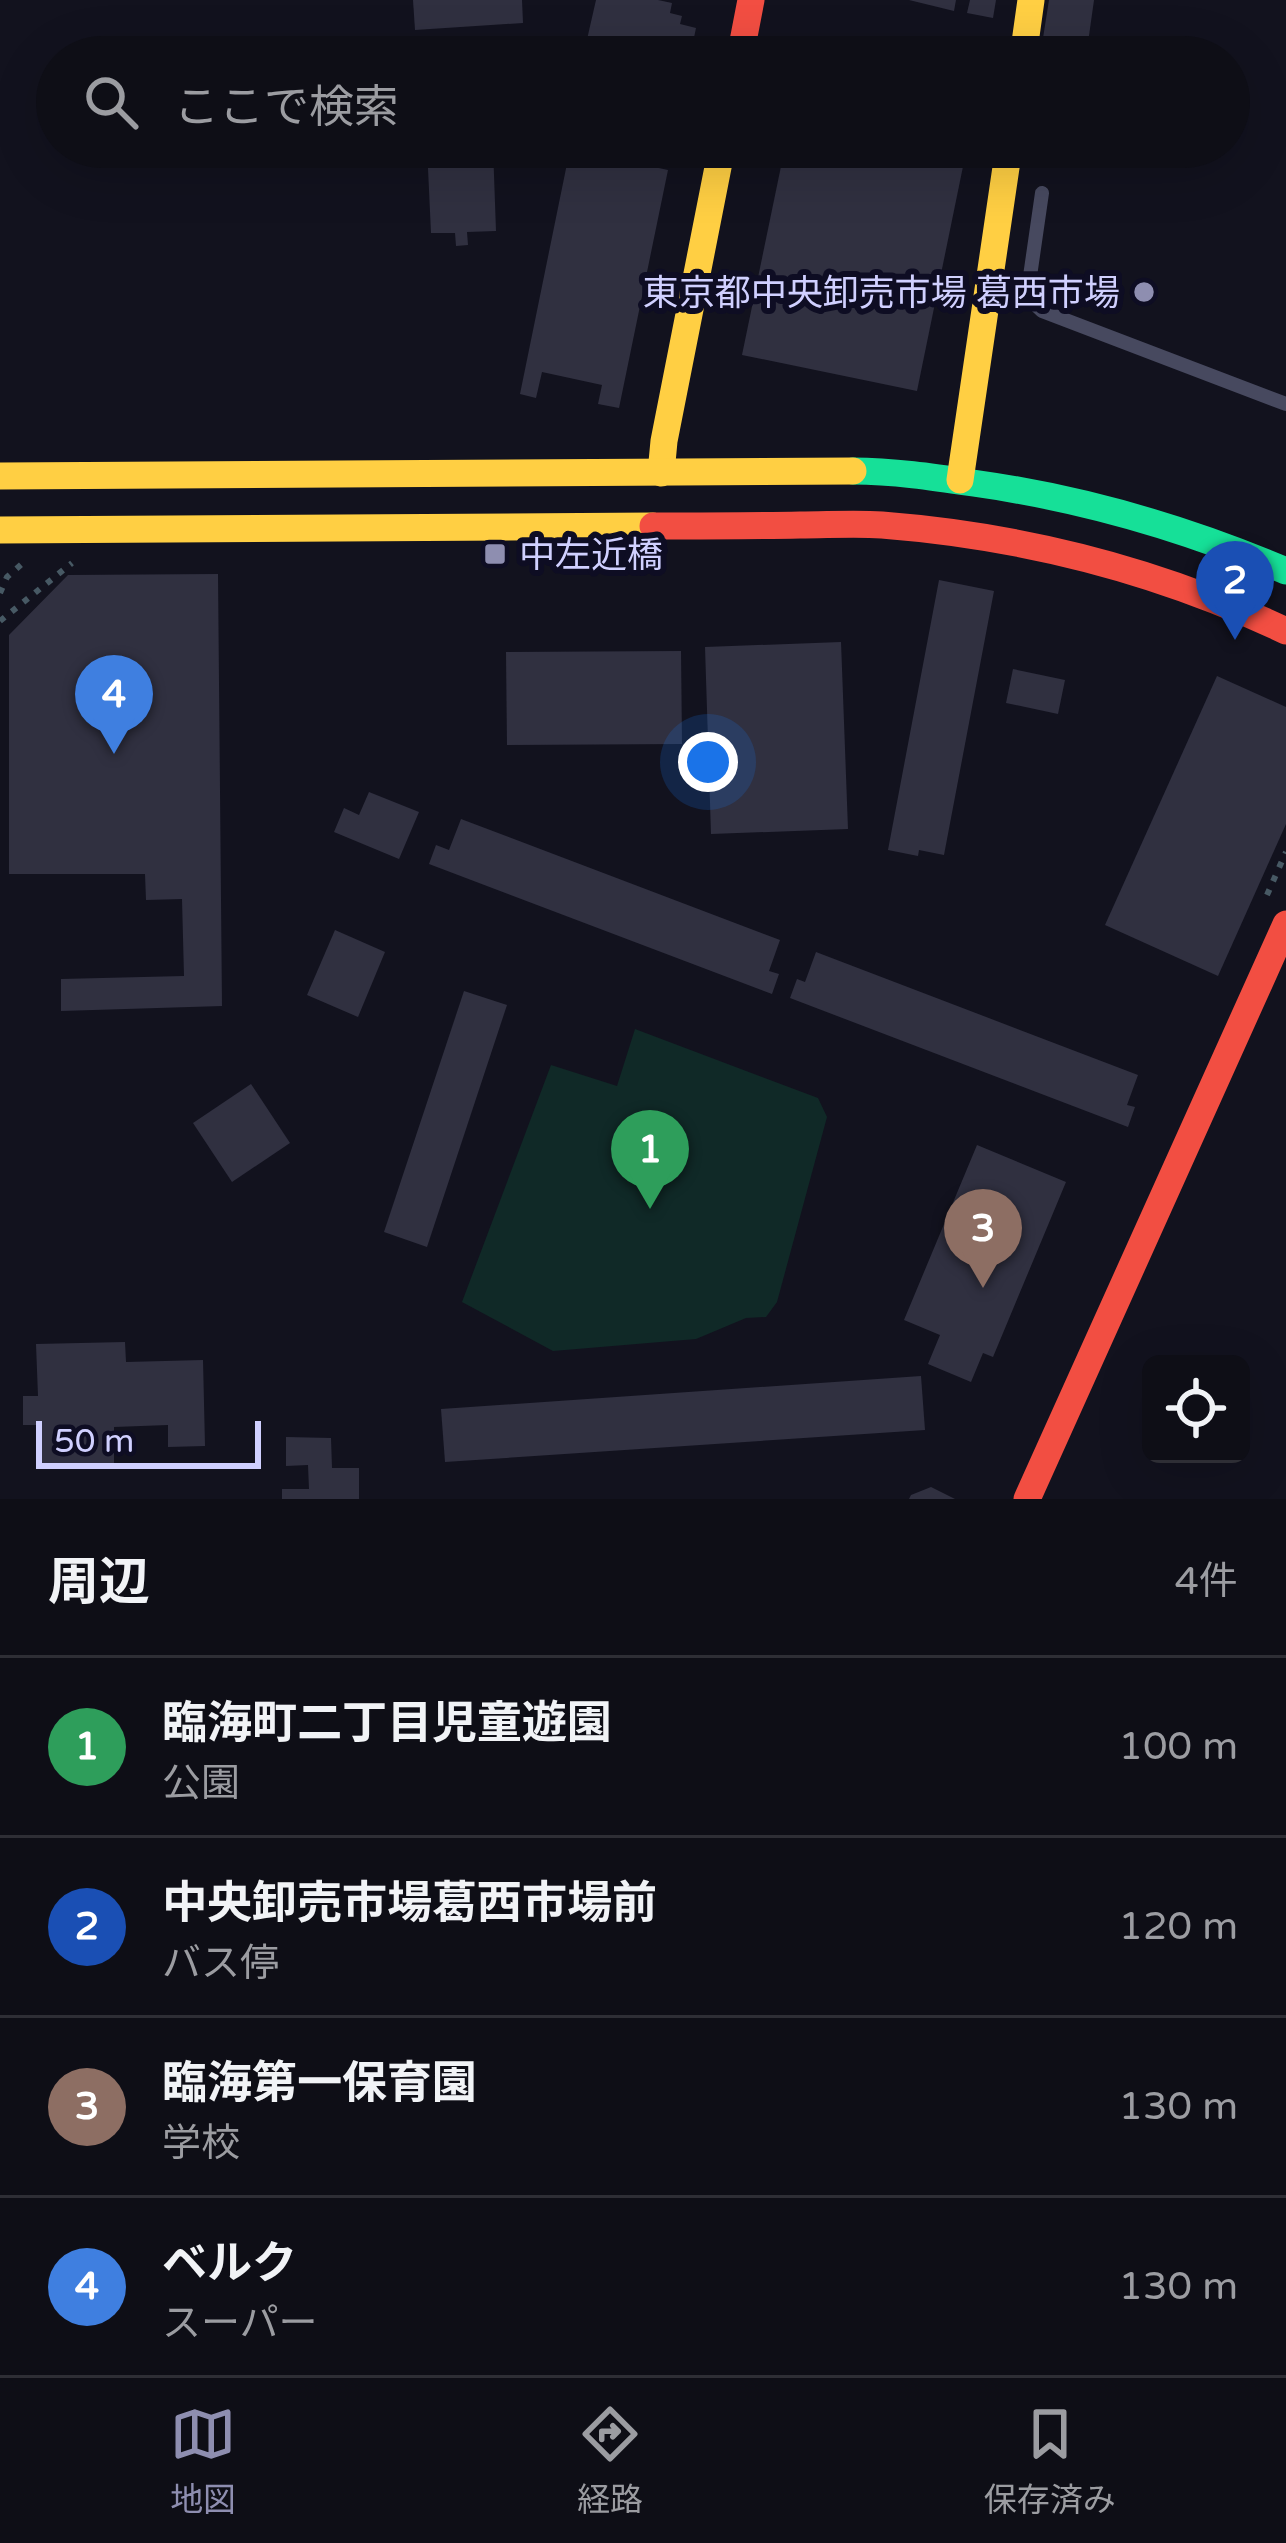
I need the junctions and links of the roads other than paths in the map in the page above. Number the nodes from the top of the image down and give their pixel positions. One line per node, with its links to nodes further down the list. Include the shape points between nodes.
1 (751, 0): 3 (street)
2 (1031, 0): 4 (street)
3 (744, 36)
4 (1025, 36)
5 (718, 168): 15 (street)
6 (1007, 168): 17 (street)
7 (1042, 193): 8 (lane, via 1027,297)
8 (1049, 313): 9 (lane); 10 (lane)
9 (1041, 333)
10 (1116, 339): 11 (lane); 12 (lane)
11 (1108, 358)
12 (1178, 363): 13 (lane); 14 (lane)
13 (1171, 381)
14 (1286, 404)
15 (661, 473): 16 (street); 17 (street, via 882,471)
16 (0, 476)
17 (960, 480): 19 (street, via 1128,514)
18 (0, 530): 20 (street, via 879,526 1018,543 1118,566)
19 (1286, 571)
20 (1286, 631)
21 (1286, 924): 22 (street)
22 (1027, 1499)

